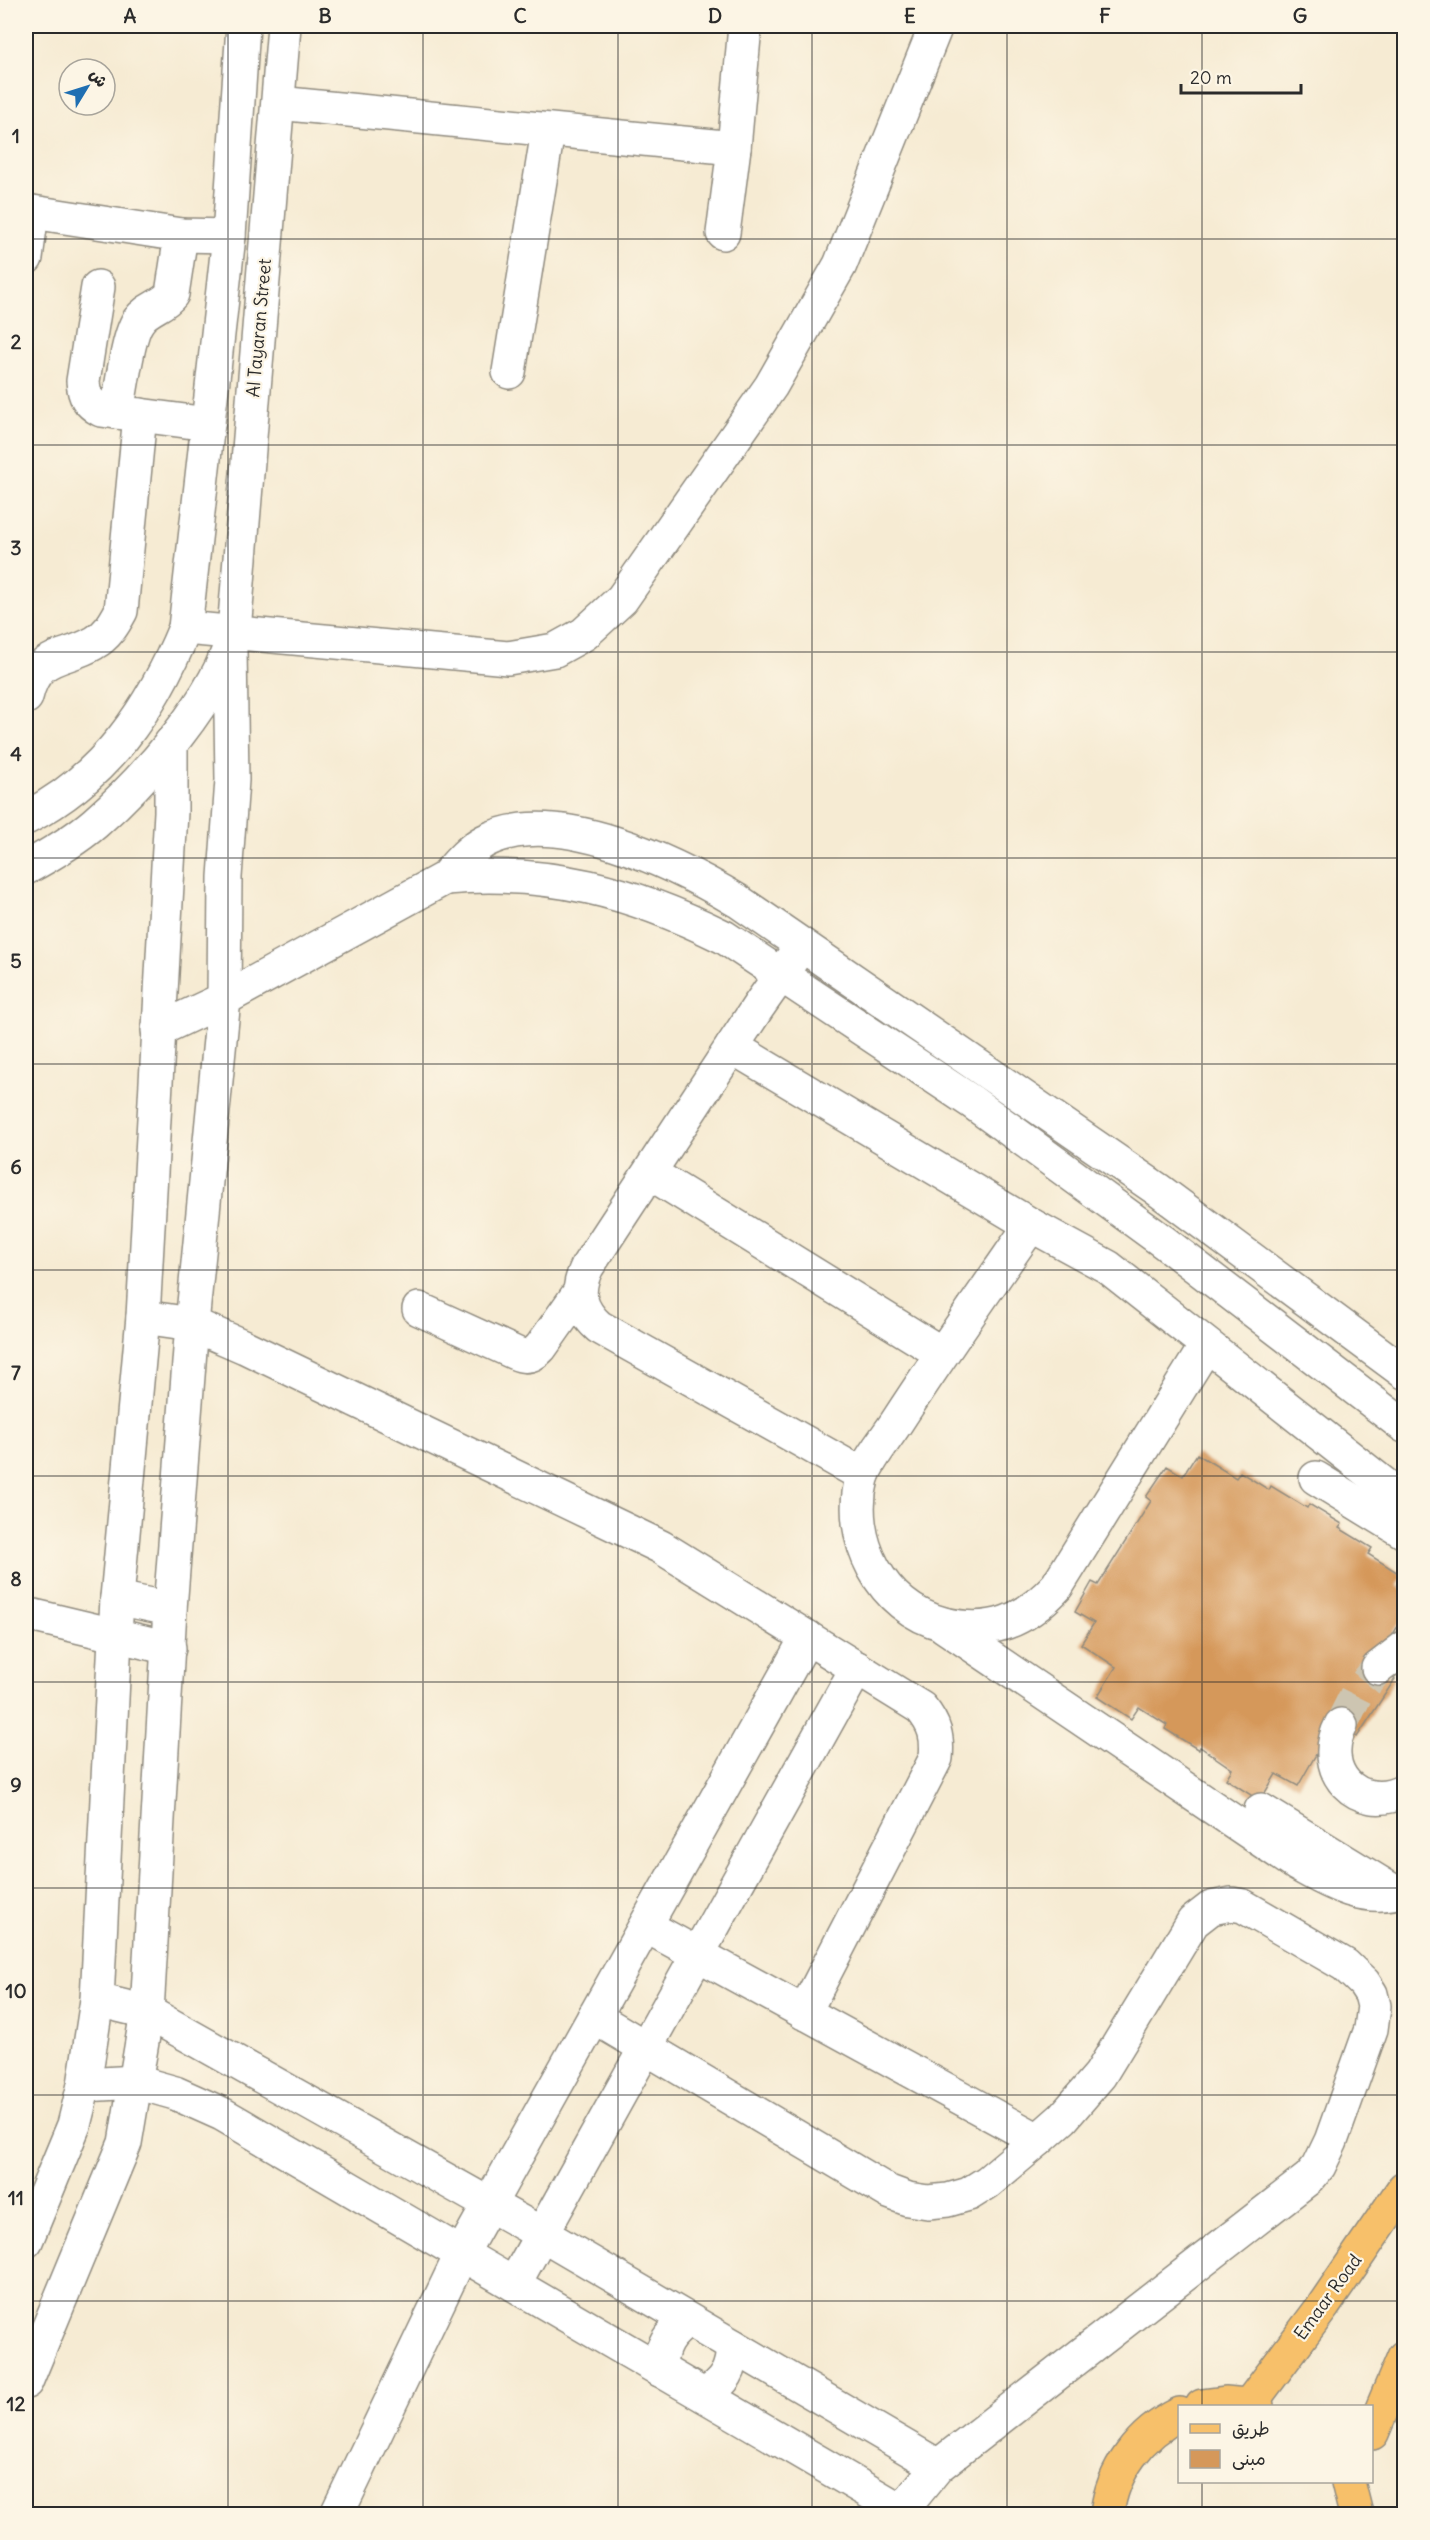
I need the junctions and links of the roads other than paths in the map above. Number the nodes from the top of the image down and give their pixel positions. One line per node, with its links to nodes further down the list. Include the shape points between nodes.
1 (243, 26): 11 (street)
2 (284, 26): 5 (street, Al Tayaran Street)
3 (745, 26): 7 (street)
4 (936, 26): 18 (street, via 840,265 805,330 771,386 622,599 584,634 555,650 508,658)
5 (278, 103): 6 (street); 18 (street, Al Tayaran Street)
6 (548, 131): 7 (street); 14 (street)
7 (734, 148): 9 (street)
8 (28, 212): 10 (street); 12 (street)
9 (723, 233)
10 (181, 235): 11 (street); 15 (street, via 172,294 136,322)
11 (229, 236): 16 (street)
12 (26, 258)
13 (98, 287): 15 (street, via 84,393 101,410)
14 (509, 372)
15 (129, 414): 16 (street); 19 (street, via 121,611 111,630 94,644 55,657 39,670 28,686)
16 (208, 424): 17 (street)
17 (185, 628): 18 (street); 21 (street, via 167,672 113,750 79,783)
18 (232, 640): 20 (street, via 208,691); 26 (street, Al Tayaran Street, via 232,780 225,877)
19 (26, 698)
20 (171, 742): 22 (street, via 94,824); 27 (street, via 171,812)
21 (26, 818)
22 (26, 868)
23 (445, 878): 24 (street, via 485,841 510,832 538,829 595,838 645,853 692,874); 25 (street, via 496,874 553,879 647,903 724,937); 26 (street)
24 (802, 945): 25 (street); 30 (street)
25 (780, 974): 28 (street); 32 (street, via 972,1102)
26 (224, 999): 27 (street); 36 (street, Al Tayaran Street)
27 (158, 1029): 35 (street)
28 (732, 1047): 29 (street); 31 (street)
29 (650, 1173): 33 (street, via 587,1267); 38 (street)
30 (1189, 1213): 32 (street); 41 (street)
31 (1031, 1225): 37 (street, via 1108,1267); 38 (street)
32 (1166, 1243): 42 (street)
33 (579, 1293): 34 (street, via 541,1347 528,1356); 43 (street, via 582,1307 599,1327)
34 (419, 1309)
35 (143, 1317): 36 (street); 39 (street)
36 (192, 1324): 40 (street, Al Tayaran Street); 52 (street, via 661,1547)
37 (1206, 1346): 45 (street); 50 (street, via 1057,1586 1043,1601 1005,1624 962,1628)
38 (941, 1353): 43 (street)
39 (139, 1364): 40 (street); 47 (street)
40 (189, 1371): 48 (street, Al Tayaran Street)
41 (1404, 1372)
42 (1404, 1425)
43 (863, 1475): 50 (street, via 858,1524 873,1570 902,1603)
44 (1316, 1478): 46 (street)
45 (1404, 1500)
46 (1404, 1532)
47 (117, 1598): 48 (street); 51 (street)
48 (170, 1609): 53 (street, Al Tayaran Street)
49 (26, 1614): 51 (street)
50 (940, 1623): 60 (street, via 1298,1865 1351,1891 1373,1895)
51 (117, 1635): 53 (street); 63 (street)
52 (807, 1637): 55 (street); 61 (street)
53 (169, 1648): 64 (street, Al Tayaran Street)
54 (1404, 1648): 56 (street)
55 (857, 1668): 62 (street); 65 (street, via 921,1708 933,1722 938,1739 936,1758)
56 (1378, 1668)
57 (1341, 1725): 58 (street, via 1334,1752 1336,1768 1344,1782 1371,1798 1386,1798)
58 (1404, 1791)
59 (1261, 1810): 60 (street)
60 (1400, 1892)
61 (646, 1926): 62 (street); 66 (street)
62 (696, 1955): 65 (street); 67 (street)
63 (97, 2000): 64 (street); 69 (street)
64 (147, 2012): 68 (street, Al Tayaran Street); 70 (street)
65 (804, 2013): 71 (street)
66 (594, 2017): 67 (street); 74 (street)
67 (646, 2047): 71 (street, via 889,2192 908,2199 928,2202 969,2194); 75 (street)
68 (136, 2082): 69 (street); 72 (street, via 175,2093 222,2114); 83 (street, Al Tayaran Street, via 125,2143)
69 (84, 2085): 76 (street, via 74,2125)
70 (318, 2109): 72 (street); 74 (street)
71 (1038, 2140): 90 (street, via 1100,2075 1193,1922 1211,1908 1232,1904 1252,1910 1345,1965 1371,1994 1371,2029 1331,2141 1309,2178)
72 (294, 2156): 77 (street)
73 (1404, 2188): 87 (main road, Emaar Road)
74 (491, 2205): 75 (street); 77 (street)
75 (543, 2234): 78 (street); 79 (street)
76 (26, 2241)
77 (462, 2253): 78 (street); 93 (street)
78 (514, 2284): 82 (street)
79 (688, 2321): 80 (street); 82 (street, via 666,2341 660,2355)
80 (733, 2346): 84 (street, via 728,2376); 90 (street)
81 (1404, 2357): 89 (main road)
82 (660, 2370): 84 (street)
83 (26, 2382)
84 (704, 2395): 92 (street)
85 (1210, 2405): 86 (main road)
86 (1244, 2405)
87 (1254, 2405)
88 (1178, 2415): 94 (main road, via 1156,2428 1133,2451 1113,2487)
89 (1373, 2428)
90 (938, 2466): 92 (street)
91 (1349, 2483): 95 (main road)
92 (900, 2513)
93 (338, 2514)
94 (1107, 2514)
95 (1356, 2514)

